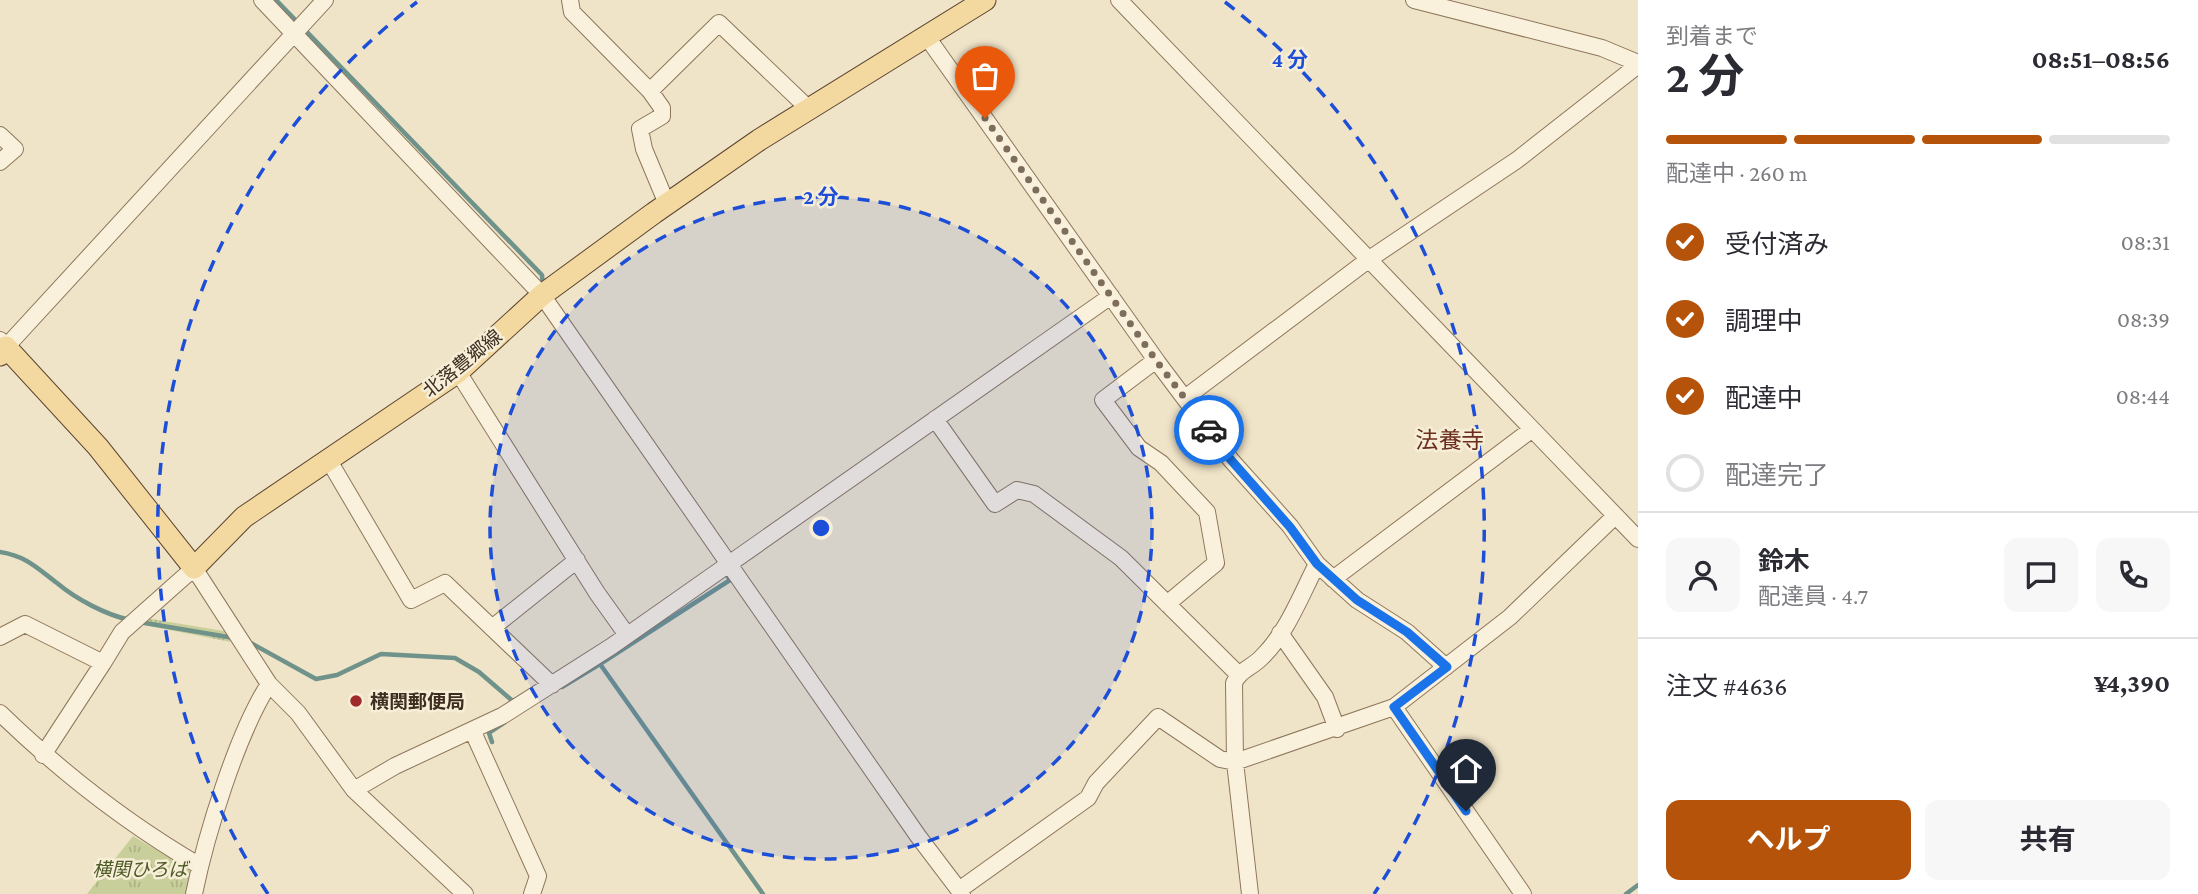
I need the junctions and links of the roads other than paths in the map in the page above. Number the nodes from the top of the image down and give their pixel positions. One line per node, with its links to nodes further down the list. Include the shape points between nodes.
1 (262, 0): 7 (street)
2 (325, 0): 7 (street)
3 (570, 0): 10 (street, via 572,12)
4 (985, 0): 8 (main road, 北落豊郷線)
5 (1119, 0): 15 (street)
6 (1414, 0): 9 (street, via 1602,48)
7 (294, 32): 16 (street); 18 (street)
8 (927, 37): 11 (main road, 北落豊郷線); 17 (street)
9 (1638, 64): 15 (street, via 1517,160)
10 (650, 91): 11 (street, via 719,23); 14 (street, via 662,116 640,129)
11 (809, 109): 14 (main road, 北落豊郷線)
12 (0, 135): 13 (street, via 15,149)
13 (0, 162)
14 (667, 204): 16 (main road, 北落豊郷線)
15 (1368, 260): 21 (street); 23 (street)
16 (542, 295): 20 (main road, 北落豊郷線); 28 (street)
17 (1111, 296): 19 (street); 22 (street)
18 (2, 347): 30 (main road, via 98,447)
19 (1156, 360): 21 (street); 32 (street, via 1103,400 1139,449 1161,463 1207,512 1216,563)
20 (458, 372): 24 (main road, 北落豊郷線); 27 (street)
21 (1185, 398): 29 (street)
22 (935, 419): 28 (street); 32 (street, via 995,504 1017,490 1034,494 1121,558)
23 (1531, 430): 25 (street); 31 (street)
24 (328, 458): 30 (main road, 北落豊郷線, via 244,517); 33 (street, via 411,600 445,583)
25 (1615, 516): 26 (street); 38 (street, via 1510,617)
26 (1638, 539)
27 (577, 560): 33 (street); 35 (street)
28 (730, 564): 35 (street); 50 (street)
29 (1317, 564): 31 (street); 34 (street)
30 (194, 568): 37 (street, via 121,632); 40 (street)
31 (1333, 579): 38 (street)
32 (1167, 604): 39 (street)
33 (492, 628): 41 (street)
34 (1280, 633): 39 (street, via 1261,659); 44 (street, via 1325,697)
35 (627, 635): 41 (street)
36 (0, 637): 37 (street, via 25,624)
37 (103, 663): 46 (street)
38 (1447, 667): 42 (street)
39 (1238, 674): 47 (street, via 1232,695)
40 (269, 684): 48 (street, via 298,713); 49 (street, via 235,758)
41 (552, 685): 45 (street)
42 (1394, 707): 44 (street); 55 (street)
43 (0, 713): 46 (street)
44 (1336, 729): 47 (street)
45 (473, 732): 48 (street, via 395,766); 53 (street, via 538,876)
46 (43, 755): 49 (street, via 141,831)
47 (1235, 762): 50 (street, via 1220,759 1158,717 1096,783 1088,798); 54 (street)
48 (354, 790): 52 (street)
49 (200, 866): 51 (street)
50 (960, 892)
51 (194, 894)
52 (465, 894)
53 (533, 894)
54 (1250, 894)
55 (1523, 894)

